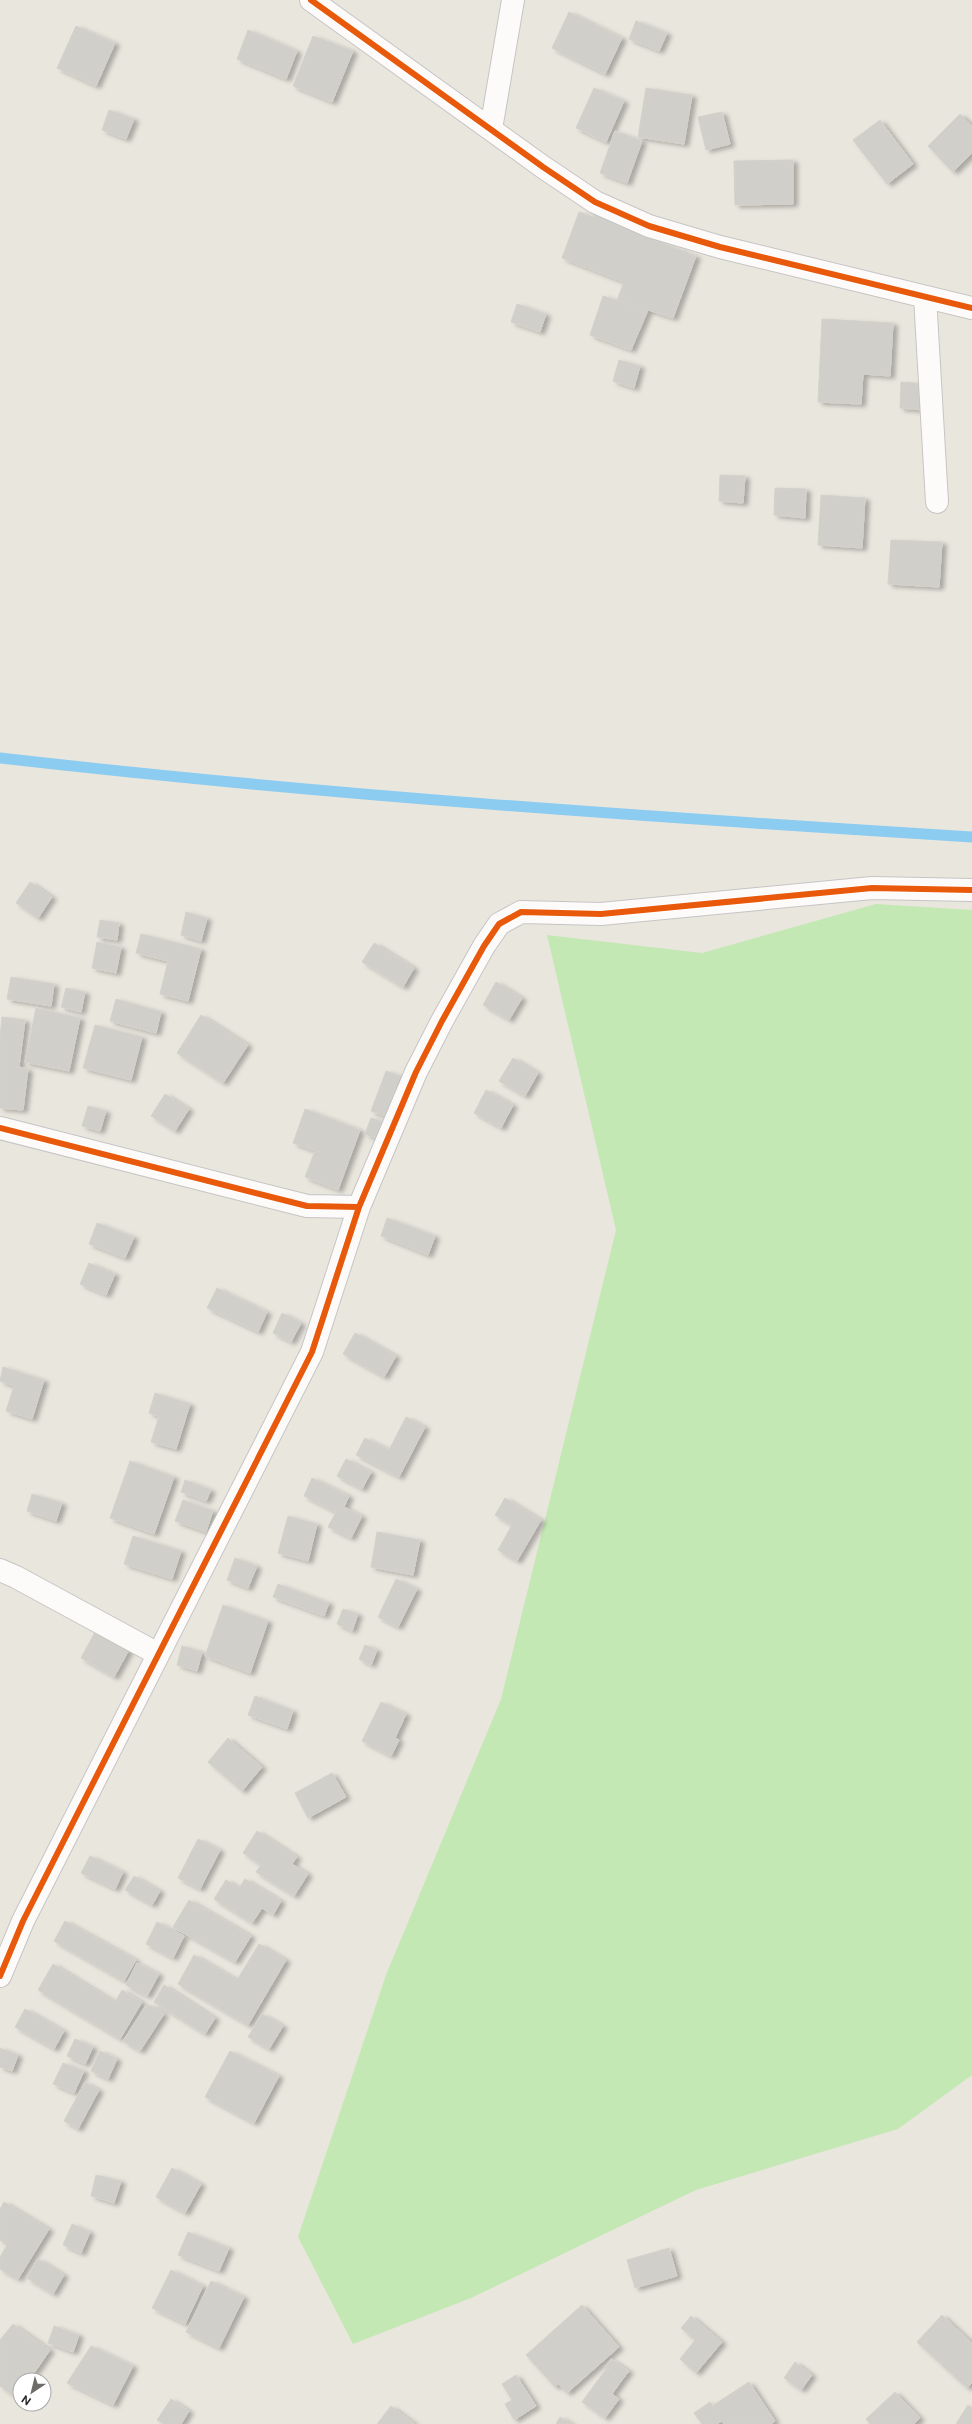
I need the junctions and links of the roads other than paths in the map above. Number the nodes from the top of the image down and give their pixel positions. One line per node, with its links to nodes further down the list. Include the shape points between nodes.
1 (312, 0): 3 (street)
2 (513, 0): 3 (street)
3 (491, 129): 4 (street, via 595,202 649,226 720,247)
4 (925, 296): 5 (street); 6 (street)
5 (972, 308)
6 (937, 502)
7 (972, 890): 9 (street, via 872,888 601,914 521,912 499,924 450,1007 416,1072)
8 (0, 1128): 9 (street, via 307,1206)
9 (359, 1207): 11 (street, via 312,1352)
10 (0, 1570): 11 (street)
11 (158, 1654): 12 (street, via 23,1921)
12 (0, 1976)

